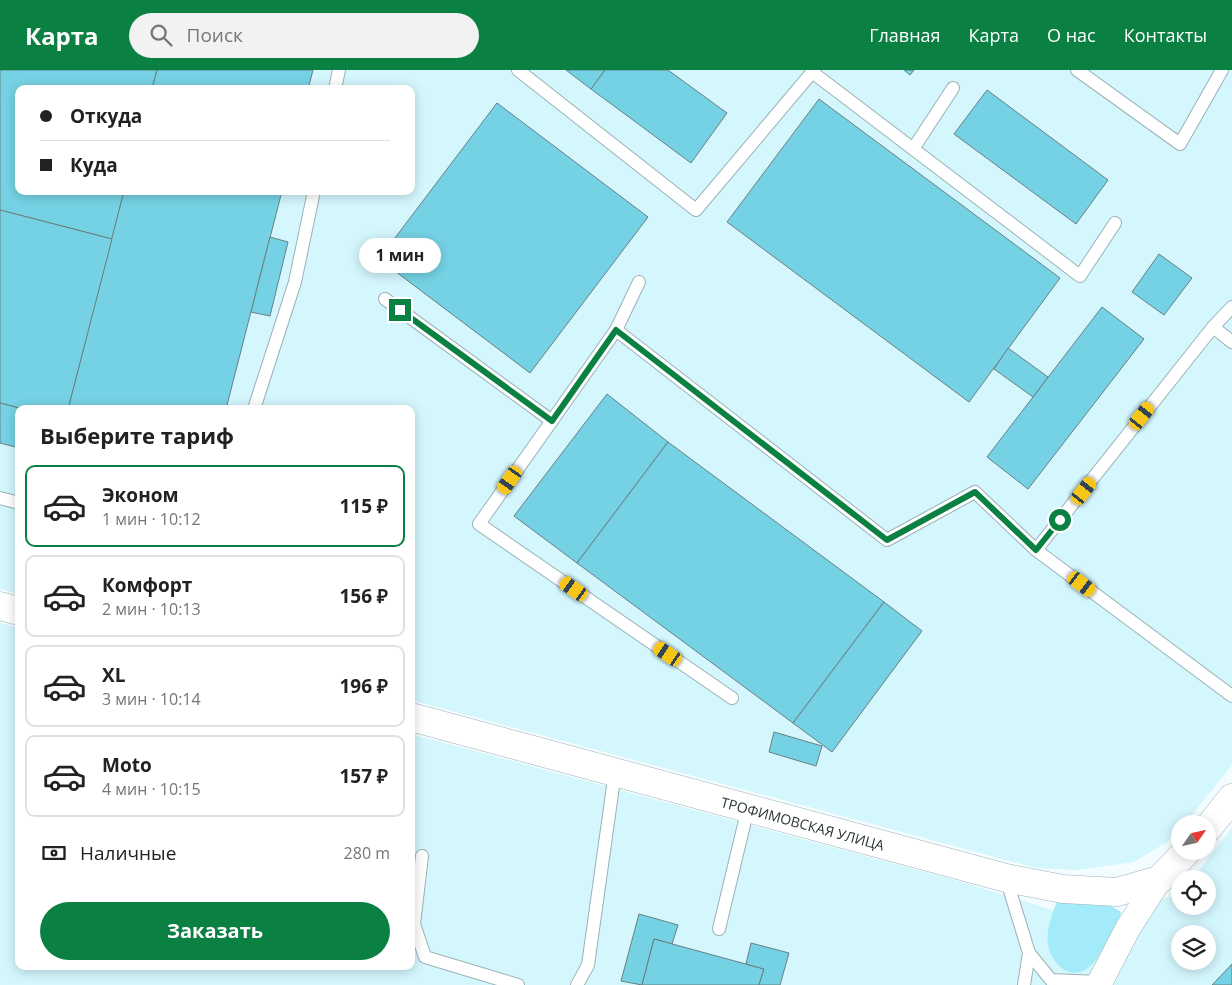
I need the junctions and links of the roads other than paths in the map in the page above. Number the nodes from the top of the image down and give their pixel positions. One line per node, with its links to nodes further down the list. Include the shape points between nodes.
1 (339, 70): 6 (lane)
2 (518, 70): 5 (lane, via 696,210)
3 (1077, 70): 4 (lane, via 1180,144)
4 (1222, 70)
5 (813, 71): 8 (lane)
6 (337, 85)
7 (953, 88): 8 (lane)
8 (913, 148): 10 (lane, via 1080,276)
9 (313, 195): 17 (lane, via 295,282)
10 (1115, 223)
11 (638, 282): 15 (lane)
12 (385, 299): 18 (lane)
13 (1232, 307): 14 (lane)
14 (1213, 327): 16 (lane); 21 (lane)
15 (616, 330): 18 (lane); 21 (lane, via 887,540 975,492)
16 (1232, 342)
17 (255, 405)
18 (552, 421): 25 (lane, via 479,524)
19 (0, 498): 20 (lane)
20 (15, 502)
21 (1036, 550): 24 (lane)
22 (0, 606): 23 (street)
23 (15, 610)
24 (1232, 696)
25 (732, 698)
26 (415, 718): 27 (street, ТРОФИМОВСКАЯ УЛИЦА)
27 (615, 772): 29 (street, ТРОФИМОВСКАЯ УЛИЦА); 41 (lane, via 588,965)
28 (1232, 798): 30 (street)
29 (748, 808): 33 (street, ТРОФИМОВСКАЯ УЛИЦА); 37 (lane)
30 (1216, 818)
31 (422, 856): 35 (lane)
32 (1178, 860): 34 (street)
33 (1006, 878): 34 (street, ТРОФИМОВСКАЯ УЛИЦА, via 1063,888 1117,892); 38 (lane)
34 (1159, 880): 39 (street)
35 (415, 916)
36 (415, 927): 40 (lane, via 425,957)
37 (719, 929)
38 (1029, 953): 39 (lane, via 1051,980); 42 (lane)
39 (1098, 983)
40 (518, 985)
41 (577, 985)
42 (1024, 985)

